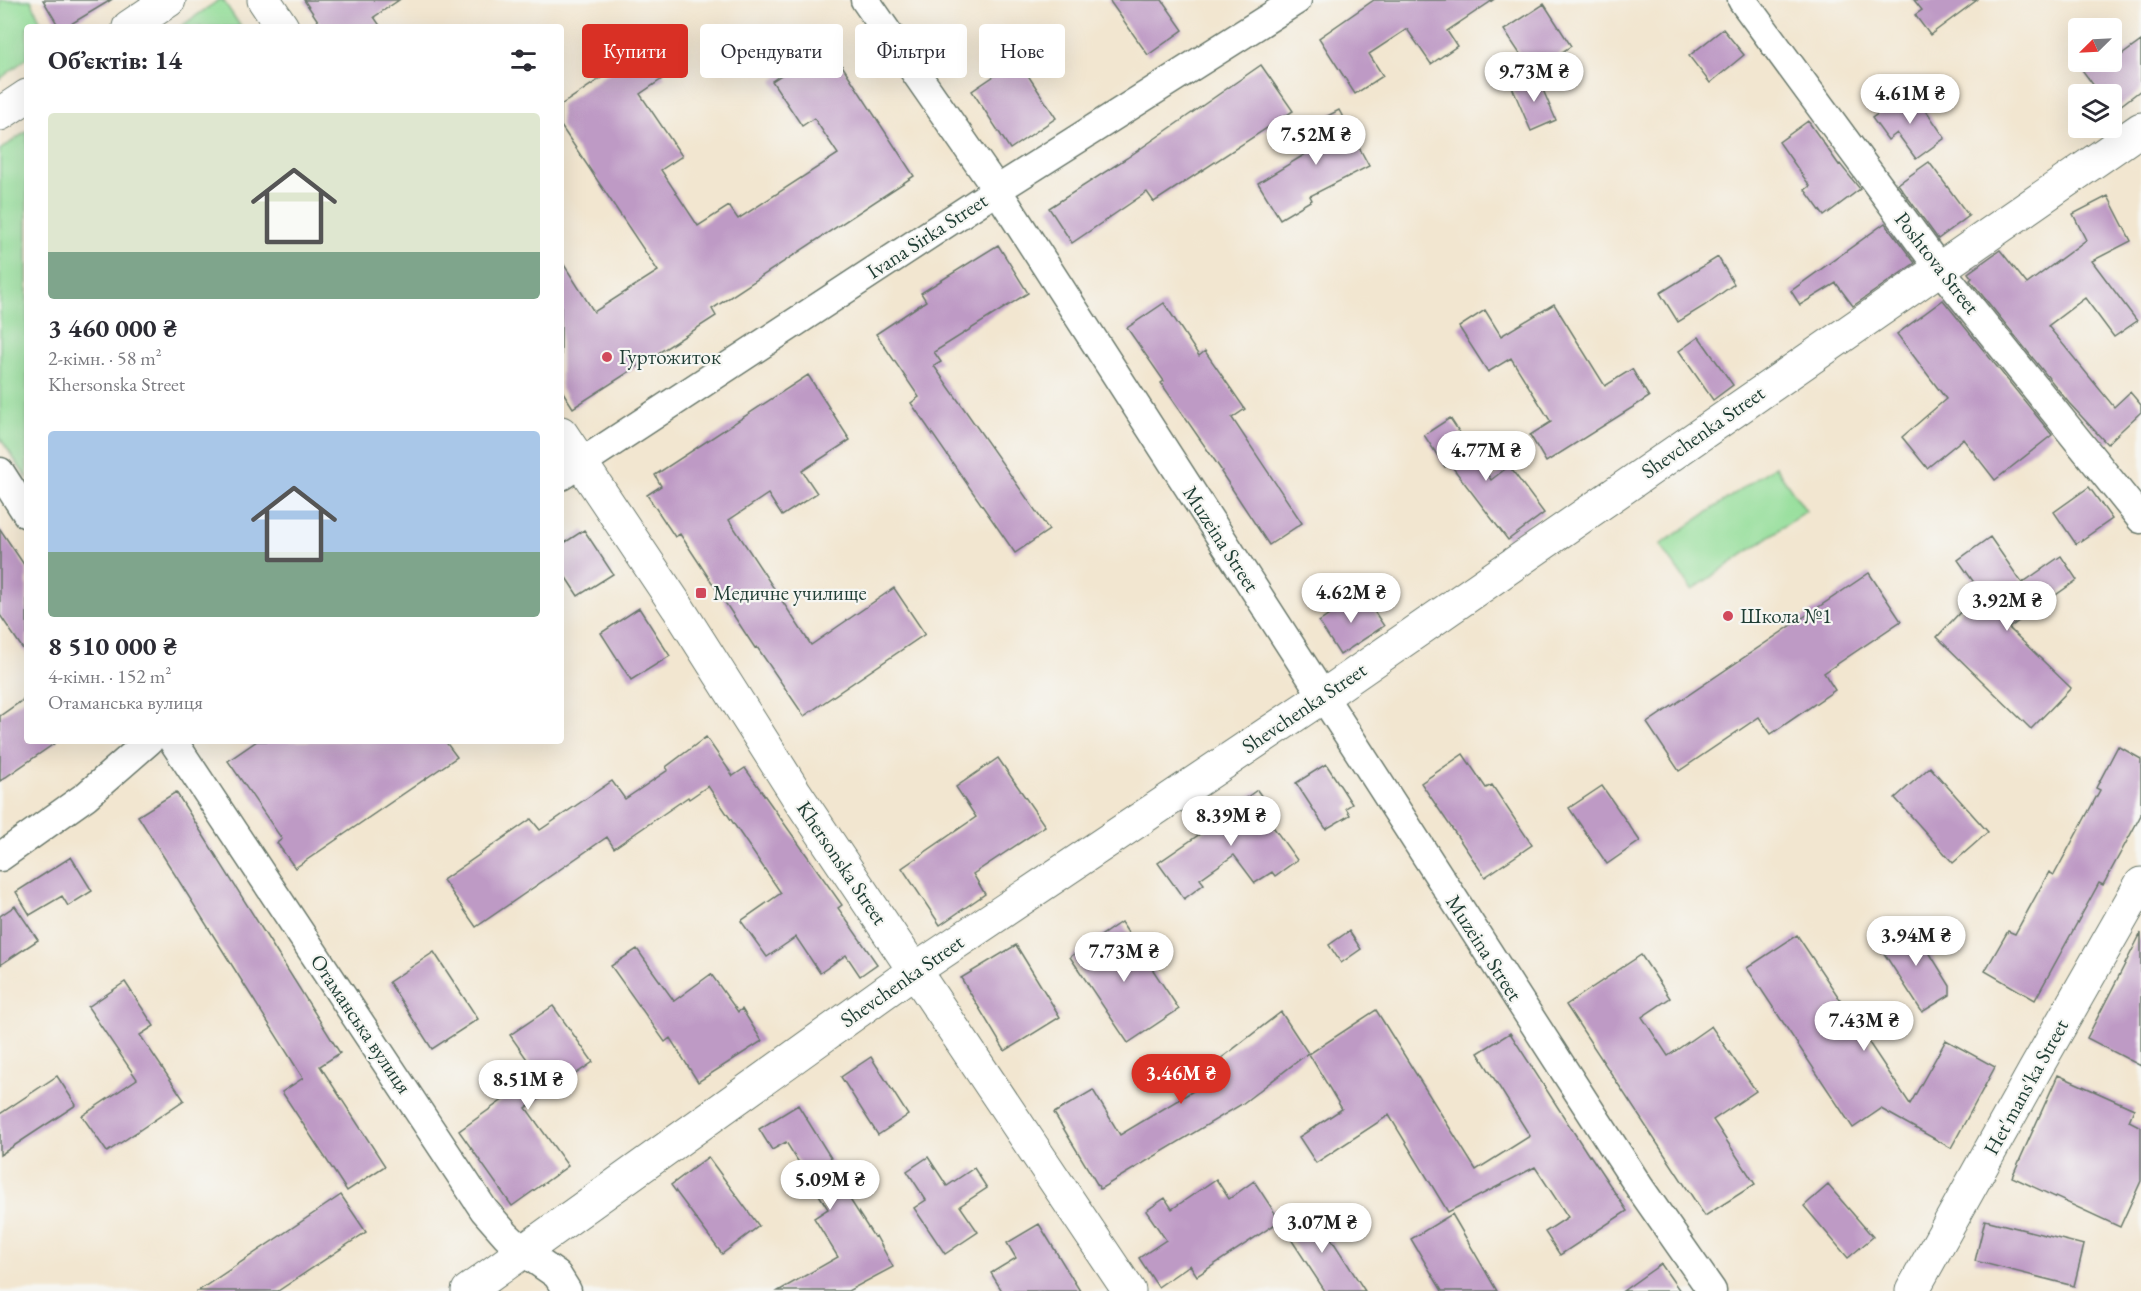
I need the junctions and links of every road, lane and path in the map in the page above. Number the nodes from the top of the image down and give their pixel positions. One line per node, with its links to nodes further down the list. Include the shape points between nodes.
1 (169, 0): 6 (street)
2 (264, 0): 7 (street)
3 (865, 0): 11 (street, Muzeina Street)
4 (1297, 0): 11 (street, Ivana Sirka Street)
5 (1742, 0): 12 (street, Poshtova Street)
6 (133, 24)
7 (280, 24)
8 (24, 98): 9 (street)
9 (0, 114)
10 (2141, 129): 12 (street, Shevchenka Street)
11 (997, 190): 14 (street, Ivana Sirka Street); 18 (street, Muzeina Street)
12 (1939, 268): 17 (street, Poshtova Street); 18 (street, Shevchenka Street)
13 (564, 444): 14 (street, Khersonska Street)
14 (571, 469): 23 (street, Khersonska Street, via 678,608)
15 (0, 472): 16 (street)
16 (24, 509)
17 (2141, 519)
18 (1322, 697): 23 (street, Shevchenka Street); 28 (street, Muzeina Street, via 1640,1188)
19 (146, 744): 21 (street, via 86,796)
20 (176, 744): 24 (street, Отаманська вулиця, via 484,1209)
21 (0, 857)
22 (2141, 884): 29 (street, Het'mans'ka Street)
23 (914, 971): 24 (street, Shevchenka Street); 27 (street, Khersonska Street)
24 (524, 1252): 25 (street, Shevchenka Street); 26 (street, Отаманська вулиця, via 556,1275)
25 (468, 1291)
26 (567, 1291)
27 (1129, 1291)
28 (1712, 1291)
29 (1912, 1291)

